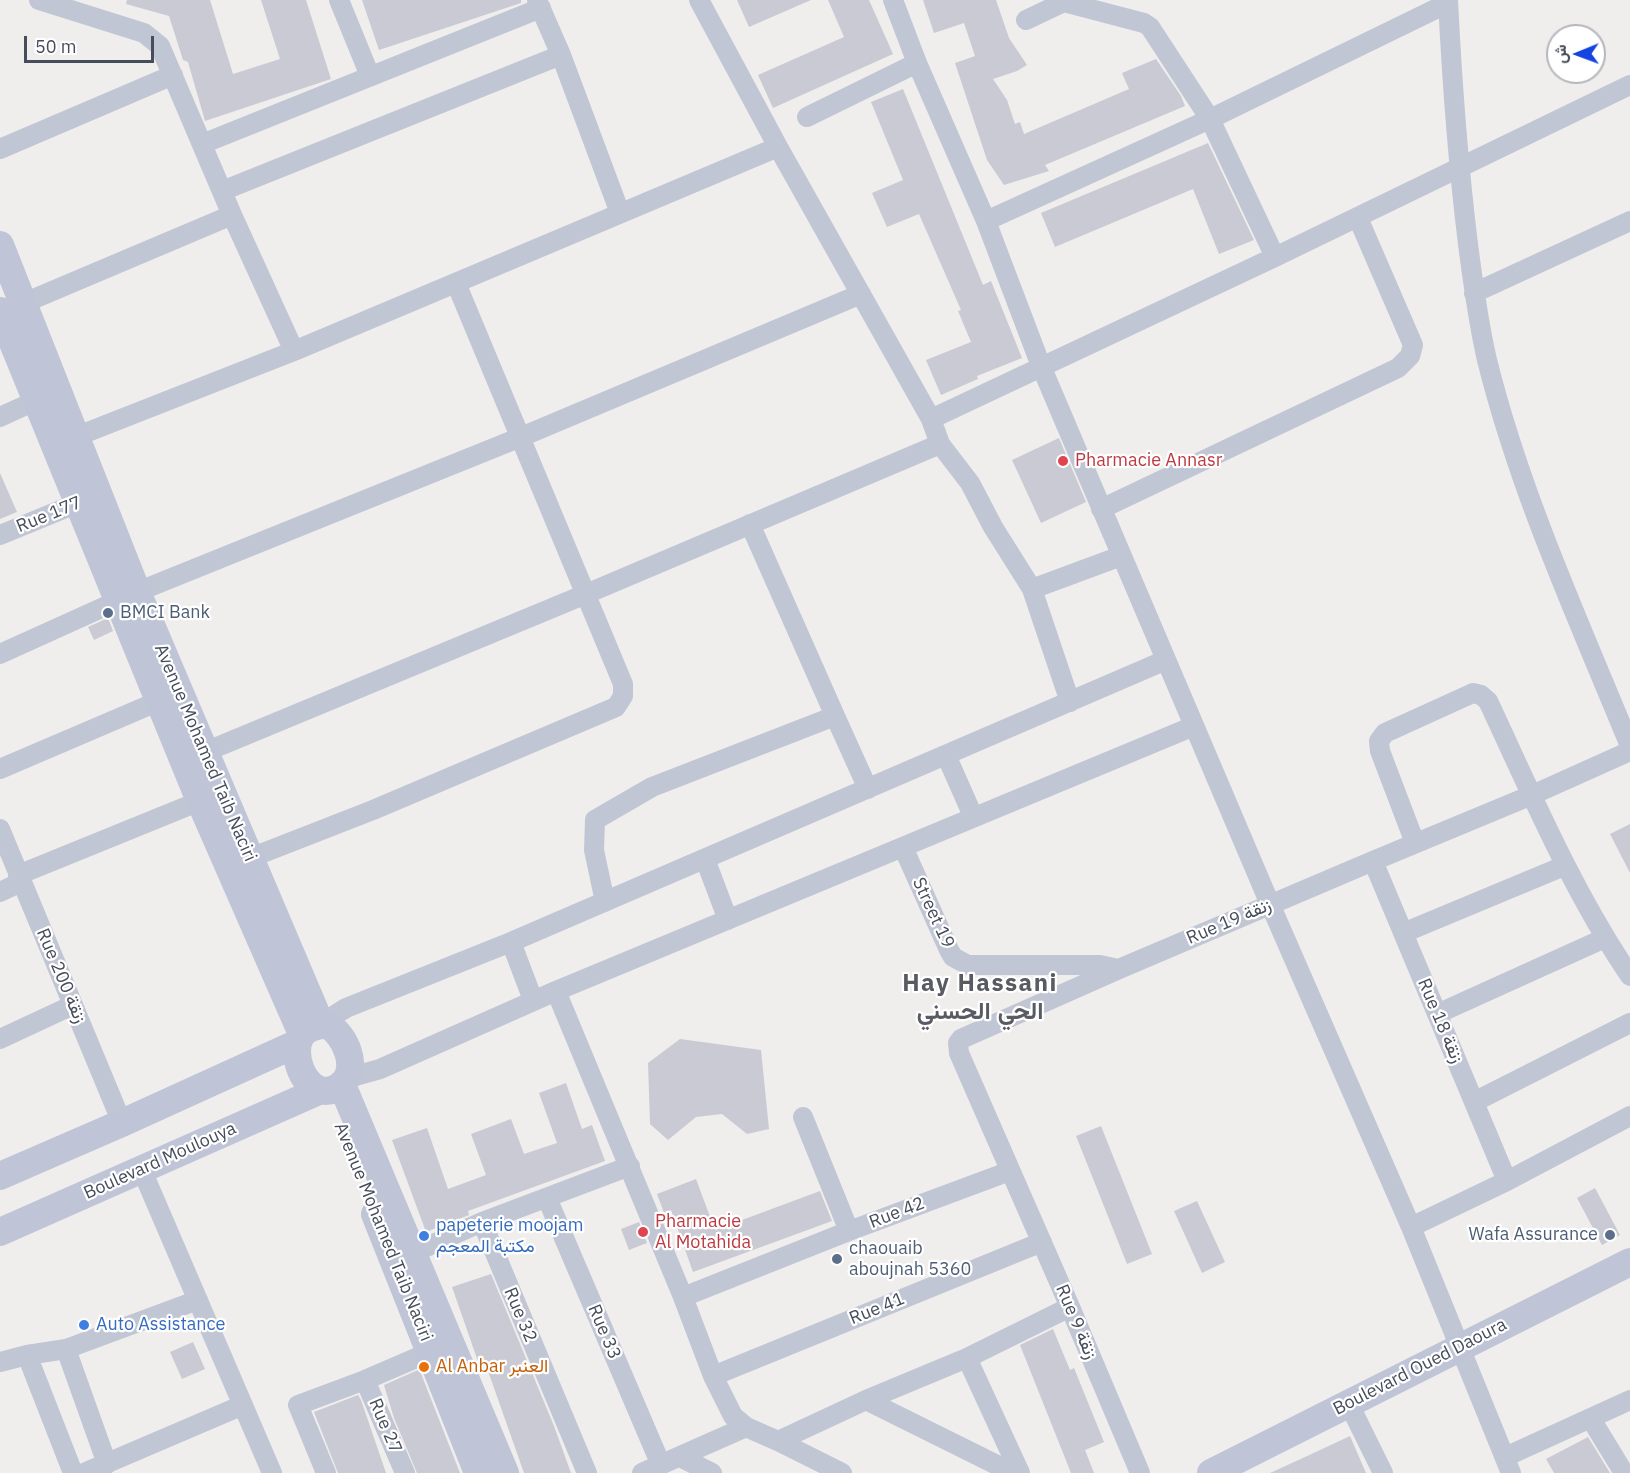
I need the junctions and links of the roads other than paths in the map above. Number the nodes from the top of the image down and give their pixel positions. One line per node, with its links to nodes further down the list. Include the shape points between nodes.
1 (39, 0): 10 (street, via 144,33 160,46)
2 (339, 0): 11 (street)
3 (699, 0): 16 (street)
4 (893, 0): 9 (street)
5 (1448, 2): 14 (street); 18 (street)
6 (539, 4): 8 (street); 11 (street)
7 (1026, 20): 14 (street, via 1064,2 1144,23 1154,32)
8 (561, 55): 19 (street); 20 (street)
9 (917, 63): 13 (street); 23 (street)
10 (173, 75): 15 (street); 17 (street)
11 (370, 76): 15 (street)
12 (1630, 85): 18 (street)
13 (807, 117)
14 (1210, 119): 23 (street); 26 (street)
15 (202, 144): 19 (street)
16 (778, 147): 20 (street); 29 (street)
17 (0, 149)
18 (1458, 168): 22 (street); 28 (street)
19 (222, 191): 21 (street)
20 (620, 213): 27 (street)
21 (232, 215): 30 (street); 31 (street)
22 (1358, 218): 26 (street); 40 (street, via 1413,345 1410,356 1398,368)
23 (986, 221): 32 (street)
24 (1630, 221): 28 (street)
25 (0, 245): 30 (street, Avenue Mohamed Taib Naciri)
26 (1275, 258): 32 (street)
27 (456, 283): 31 (street); 37 (street)
28 (1474, 292): 53 (street, via 1487,360 1508,435)
29 (861, 294): 35 (street); 37 (street)
30 (12, 307): 33 (street, Avenue Mohamed Taib Naciri); 36 (street, Avenue Mohamed Taib Naciri)
31 (294, 351): 36 (street)
32 (1041, 366): 35 (street); 40 (street)
33 (36, 401): 34 (street); 39 (street, Avenue Mohamed Taib Naciri)
34 (0, 417)
35 (931, 418): 38 (street)
36 (75, 437): 39 (street, Avenue Mohamed Taib Naciri)
37 (520, 437): 45 (street); 46 (street)
38 (940, 444): 41 (street); 44 (street, via 970,483)
39 (88, 499): 42 (street, Rue 177); 46 (street, Avenue Mohamed Taib Naciri)
40 (1101, 509): 43 (street)
41 (750, 524): 45 (street); 51 (street)
42 (0, 535)
43 (1121, 556): 44 (street); 48 (street)
44 (1032, 589): 50 (street)
45 (586, 594): 55 (street); 65 (street, via 623,684 623,696 616,707)
46 (128, 597): 47 (street); 49 (street, Avenue Mohamed Taib Naciri); 55 (street, Avenue Mohamed Taib Naciri)
47 (0, 654)
48 (1166, 660): 50 (street); 52 (street)
49 (159, 701): 57 (street); 60 (street, Avenue Mohamed Taib Naciri)
50 (1070, 702): 56 (street)
51 (835, 716): 58 (street); 71 (street, via 651,787 595,820 594,850)
52 (1194, 726): 61 (street); 72 (street)
53 (1630, 746)
54 (1630, 751): 59 (street, Rue 19 زنقة)
55 (205, 752): 65 (street, Avenue Mohamed Taib Naciri)
56 (946, 755): 58 (street); 61 (street)
57 (0, 769)
58 (868, 789): 66 (street)
59 (1532, 795): 63 (street, Rue 19 زنقة); 63 (street, via 1488,701 1473,693 1385,733 1379,741); 68 (street)
60 (200, 801): 69 (street); 84 (street, Avenue Mohamed Taib Naciri)
61 (973, 816): 64 (street)
62 (0, 830): 69 (street, Rue 200 زنقة)
63 (1416, 843): 67 (street, Rue 19 زنقة)
64 (903, 847): 73 (street); 77 (street, Street 19, via 949,950 960,962)
65 (250, 858): 84 (street, Avenue Mohamed Taib Naciri)
66 (705, 859): 71 (street); 73 (street)
67 (1373, 861): 72 (street, Rue 19 زنقة); 74 (street, Rue 18 زنقة)
68 (1564, 866): 74 (street); 75 (street)
69 (20, 879): 70 (street); 81 (street, Rue 200 زنقة)
70 (0, 892)
71 (606, 902): 76 (street)
72 (1270, 904): 77 (street, Rue 19 زنقة); 98 (street)
73 (728, 920): 79 (street)
74 (1403, 933): 82 (street, Rue 18 زنقة)
75 (1605, 938): 78 (street); 82 (street)
76 (511, 942): 80 (street); 84 (street, via 346,1008)
77 (1119, 969): 93 (street, Rue 19 زنقة, via 961,1039 959,1053)
78 (1630, 976)
79 (556, 991): 80 (street); 91 (street)
80 (533, 1000): 86 (street)
81 (73, 1005): 85 (street); 90 (street, Rue 200 زنقة)
82 (1437, 1014): 87 (street, Rue 18 زنقة)
83 (1630, 1023): 87 (street)
84 (312, 1032): 86 (street, via 297,1054 300,1068 316,1089); 86 (street, via 340,1036 347,1051 351,1066); 90 (street)
85 (0, 1039)
86 (334, 1086): 92 (street, Boulevard Moulouya); 102 (street, Avenue Mohamed Taib Naciri)
87 (1474, 1102): 95 (street, Rue 18 زنقة)
88 (803, 1117): 100 (street)
89 (1628, 1121): 95 (street)
90 (122, 1124): 94 (street)
91 (630, 1166): 96 (street); 104 (street)
92 (141, 1168): 99 (street, Boulevard Moulouya); 105 (street)
93 (1010, 1171): 100 (street, Rue 42); 101 (street, Rue 9 زنقة)
94 (0, 1176)
95 (1507, 1181): 98 (street)
96 (548, 1198): 97 (street); 124 (street, Rue 33)
97 (482, 1222): 102 (street); 133 (street, Rue 32)
98 (1411, 1227): 107 (street)
99 (0, 1232)
100 (849, 1232): 104 (street, Rue 42)
101 (1042, 1242): 106 (street, Rue 9 زنقة); 113 (street, Rue 41)
102 (404, 1258): 109 (street, Avenue Mohamed Taib Naciri); 132 (street, Avenue Mohamed Taib Naciri)
103 (1630, 1262): 107 (street, Boulevard Oued Daoura)
104 (683, 1297): 113 (street)
105 (198, 1300): 108 (street); 118 (street)
106 (1070, 1306): 111 (street); 139 (street, Rue 9 زنقة)
107 (1460, 1346): 117 (street, Boulevard Oued Daoura); 125 (street)
108 (66, 1349): 110 (street); 123 (street)
109 (430, 1352): 114 (street); 131 (street, Avenue Mohamed Taib Naciri)
110 (27, 1355): 112 (street); 126 (street)
111 (967, 1358): 115 (street); 138 (street)
112 (0, 1362)
113 (713, 1376): 120 (street, via 733,1416)
114 (365, 1380): 129 (street, via 297,1405); 130 (street, Rue 27)
115 (866, 1400): 121 (street); 137 (street)
116 (1630, 1400): 119 (street)
117 (1348, 1402): 140 (street, Boulevard Oued Daoura); 141 (street)
118 (243, 1405): 123 (street); 128 (street)
119 (1591, 1419): 125 (street); 142 (street)
120 (746, 1427): 121 (street); 122 (street)
121 (778, 1441): 136 (street)
122 (680, 1457): 124 (street); 135 (street)
123 (107, 1464): 127 (street)
124 (661, 1465): 134 (street)
125 (1508, 1465)
126 (73, 1473)
127 (84, 1473)
128 (272, 1473)
129 (326, 1473)
130 (405, 1473)
131 (478, 1473)
132 (505, 1473)
133 (587, 1473)
134 (642, 1473)
135 (712, 1473)
136 (842, 1473)
137 (1013, 1473)
138 (1020, 1473)
139 (1140, 1473)
140 (1211, 1473)
141 (1383, 1473)
142 (1624, 1473)

